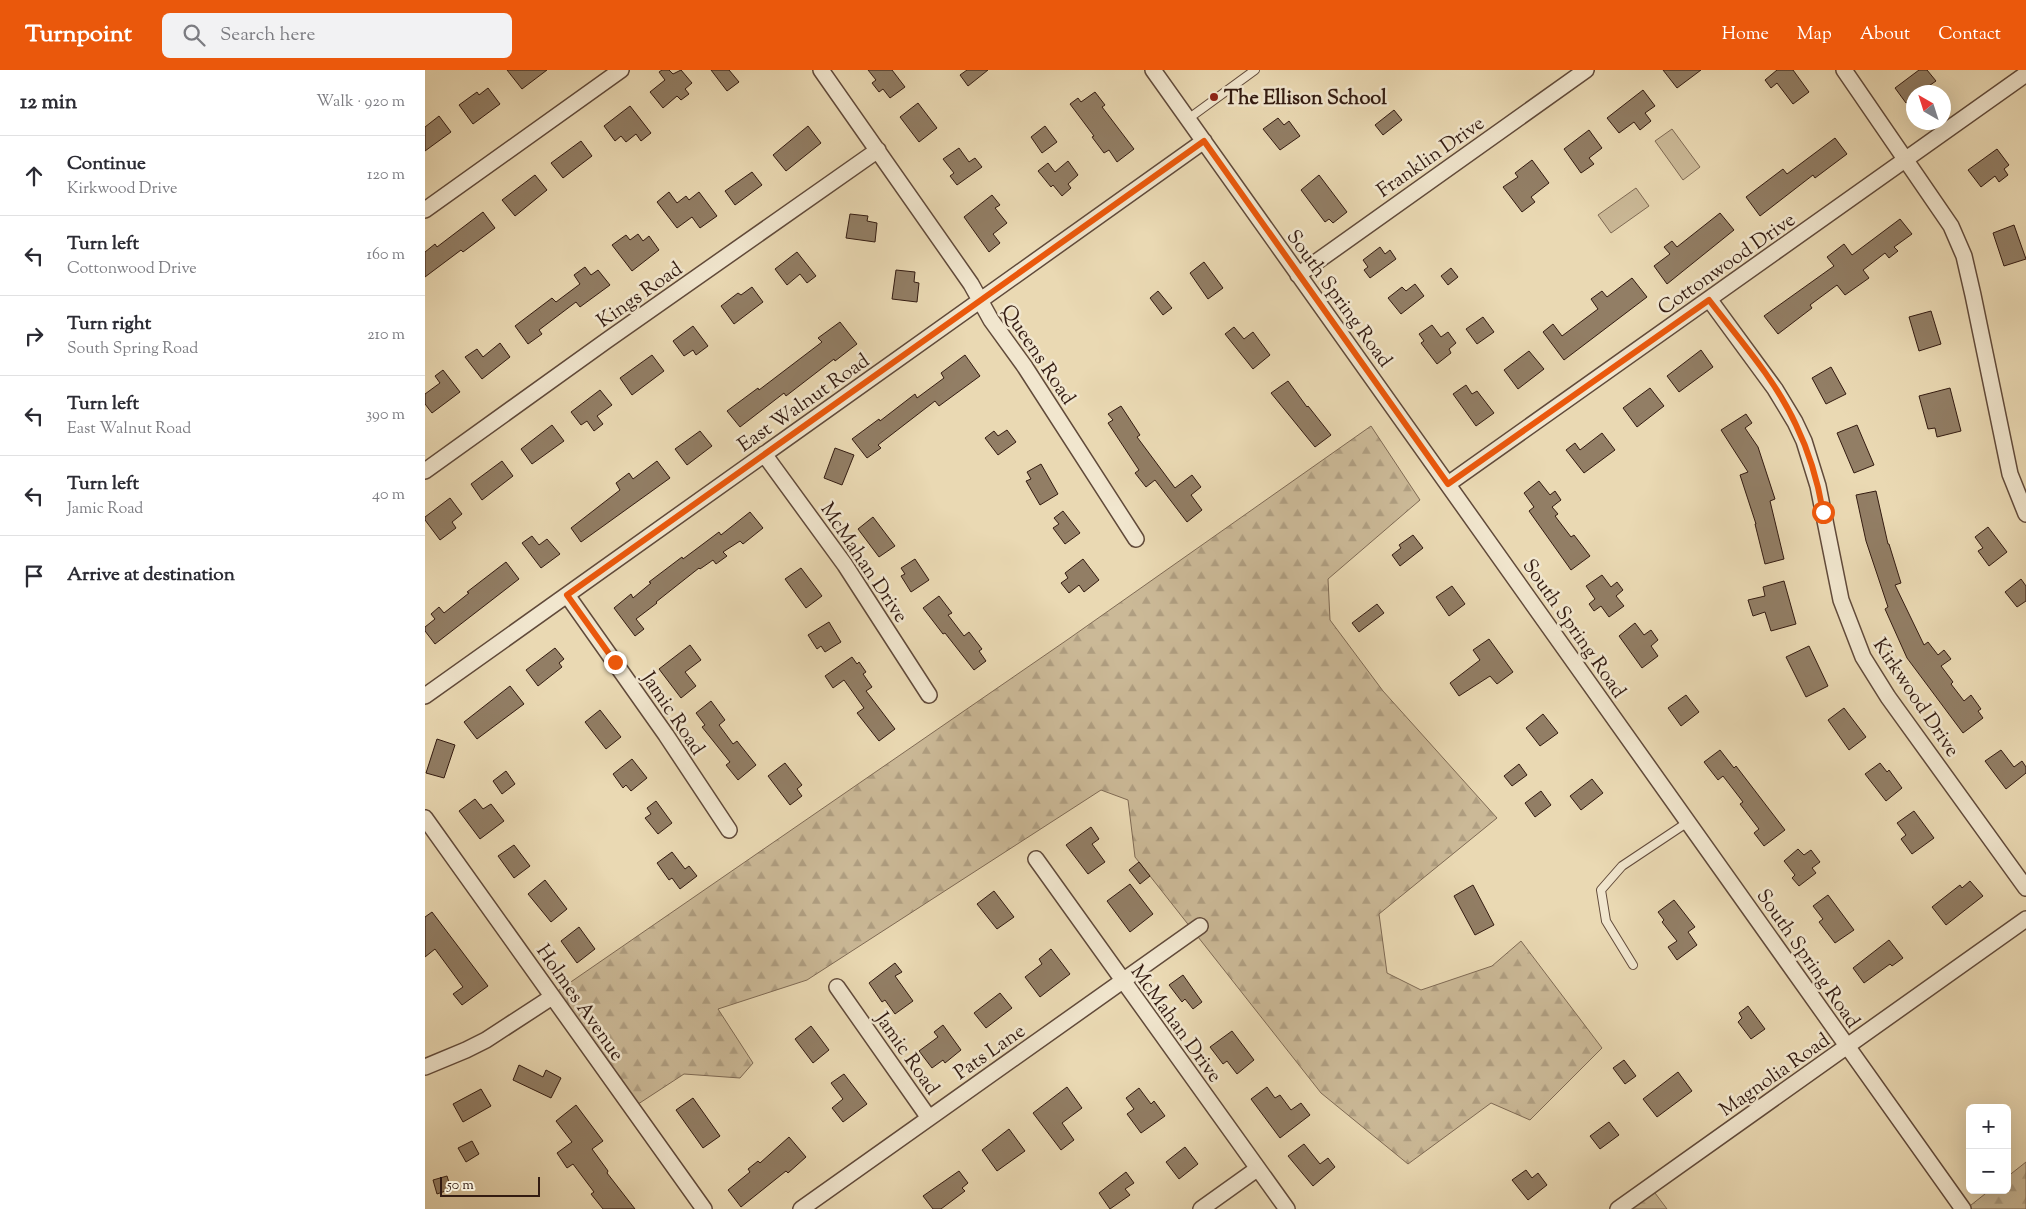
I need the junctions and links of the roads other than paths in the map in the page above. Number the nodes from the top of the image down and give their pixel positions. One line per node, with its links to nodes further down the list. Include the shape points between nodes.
1 (621, 70): 12 (street)
2 (821, 70): 10 (street, Queens Road)
3 (1153, 70): 8 (street, South Spring Road)
4 (1255, 70): 8 (lane)
5 (1586, 70): 13 (street, Franklin Drive)
6 (1844, 70): 11 (street)
7 (2026, 74): 11 (street, Cottonwood Drive)
8 (1188, 119): 9 (street, South Spring Road)
9 (1204, 141): 13 (street, South Spring Road); 15 (street, East Walnut Road)
10 (878, 150): 15 (street, Queens Road); 17 (street, Kings Road)
11 (1906, 159): 14 (street, Cottonwood Drive); 19 (street, via 1951,226 1963,256 2010,474)
12 (425, 210)
13 (1299, 275): 18 (street, South Spring Road)
14 (1709, 300): 18 (street, Cottonwood Drive); 28 (street, Kirkwood Drive, via 1766,375 1804,441 1818,486 1841,600 1863,657 1888,697)
15 (980, 301): 16 (street, East Walnut Road); 20 (street, Queens Road)
16 (764, 454): 21 (street, East Walnut Road); 22 (street, McMahan Drive, via 845,565)
17 (425, 472)
18 (1448, 484): 25 (street, South Spring Road)
19 (2026, 514)
20 (1136, 540)
21 (567, 595): 23 (street, East Walnut Road); 26 (street, Jamic Road)
22 (929, 694)
23 (425, 696)
24 (425, 818): 34 (street, Holmes Avenue)
25 (1688, 822): 31 (lane, via 1622,866 1601,890 1607,921); 35 (street, South Spring Road)
26 (729, 830)
27 (1036, 860): 32 (street, McMahan Drive)
28 (2026, 888)
29 (2026, 919): 35 (street, Magnolia Road)
30 (1199, 926): 32 (street, Pats Lane)
31 (1633, 965)
32 (1122, 981): 37 (street, Pats Lane); 38 (street, McMahan Drive)
33 (837, 987): 37 (street, Jamic Road)
34 (553, 997): 36 (street, via 486,1040); 39 (street, Holmes Avenue)
35 (1847, 1046): 43 (street, Magnolia Road); 44 (street, South Spring Road)
36 (425, 1067)
37 (929, 1118): 40 (street, Pats Lane)
38 (1257, 1169): 41 (street); 42 (street, McMahan Drive)
39 (704, 1209)
40 (801, 1209)
41 (1201, 1209)
42 (1287, 1209)
43 (1618, 1209)
44 (1963, 1209)

